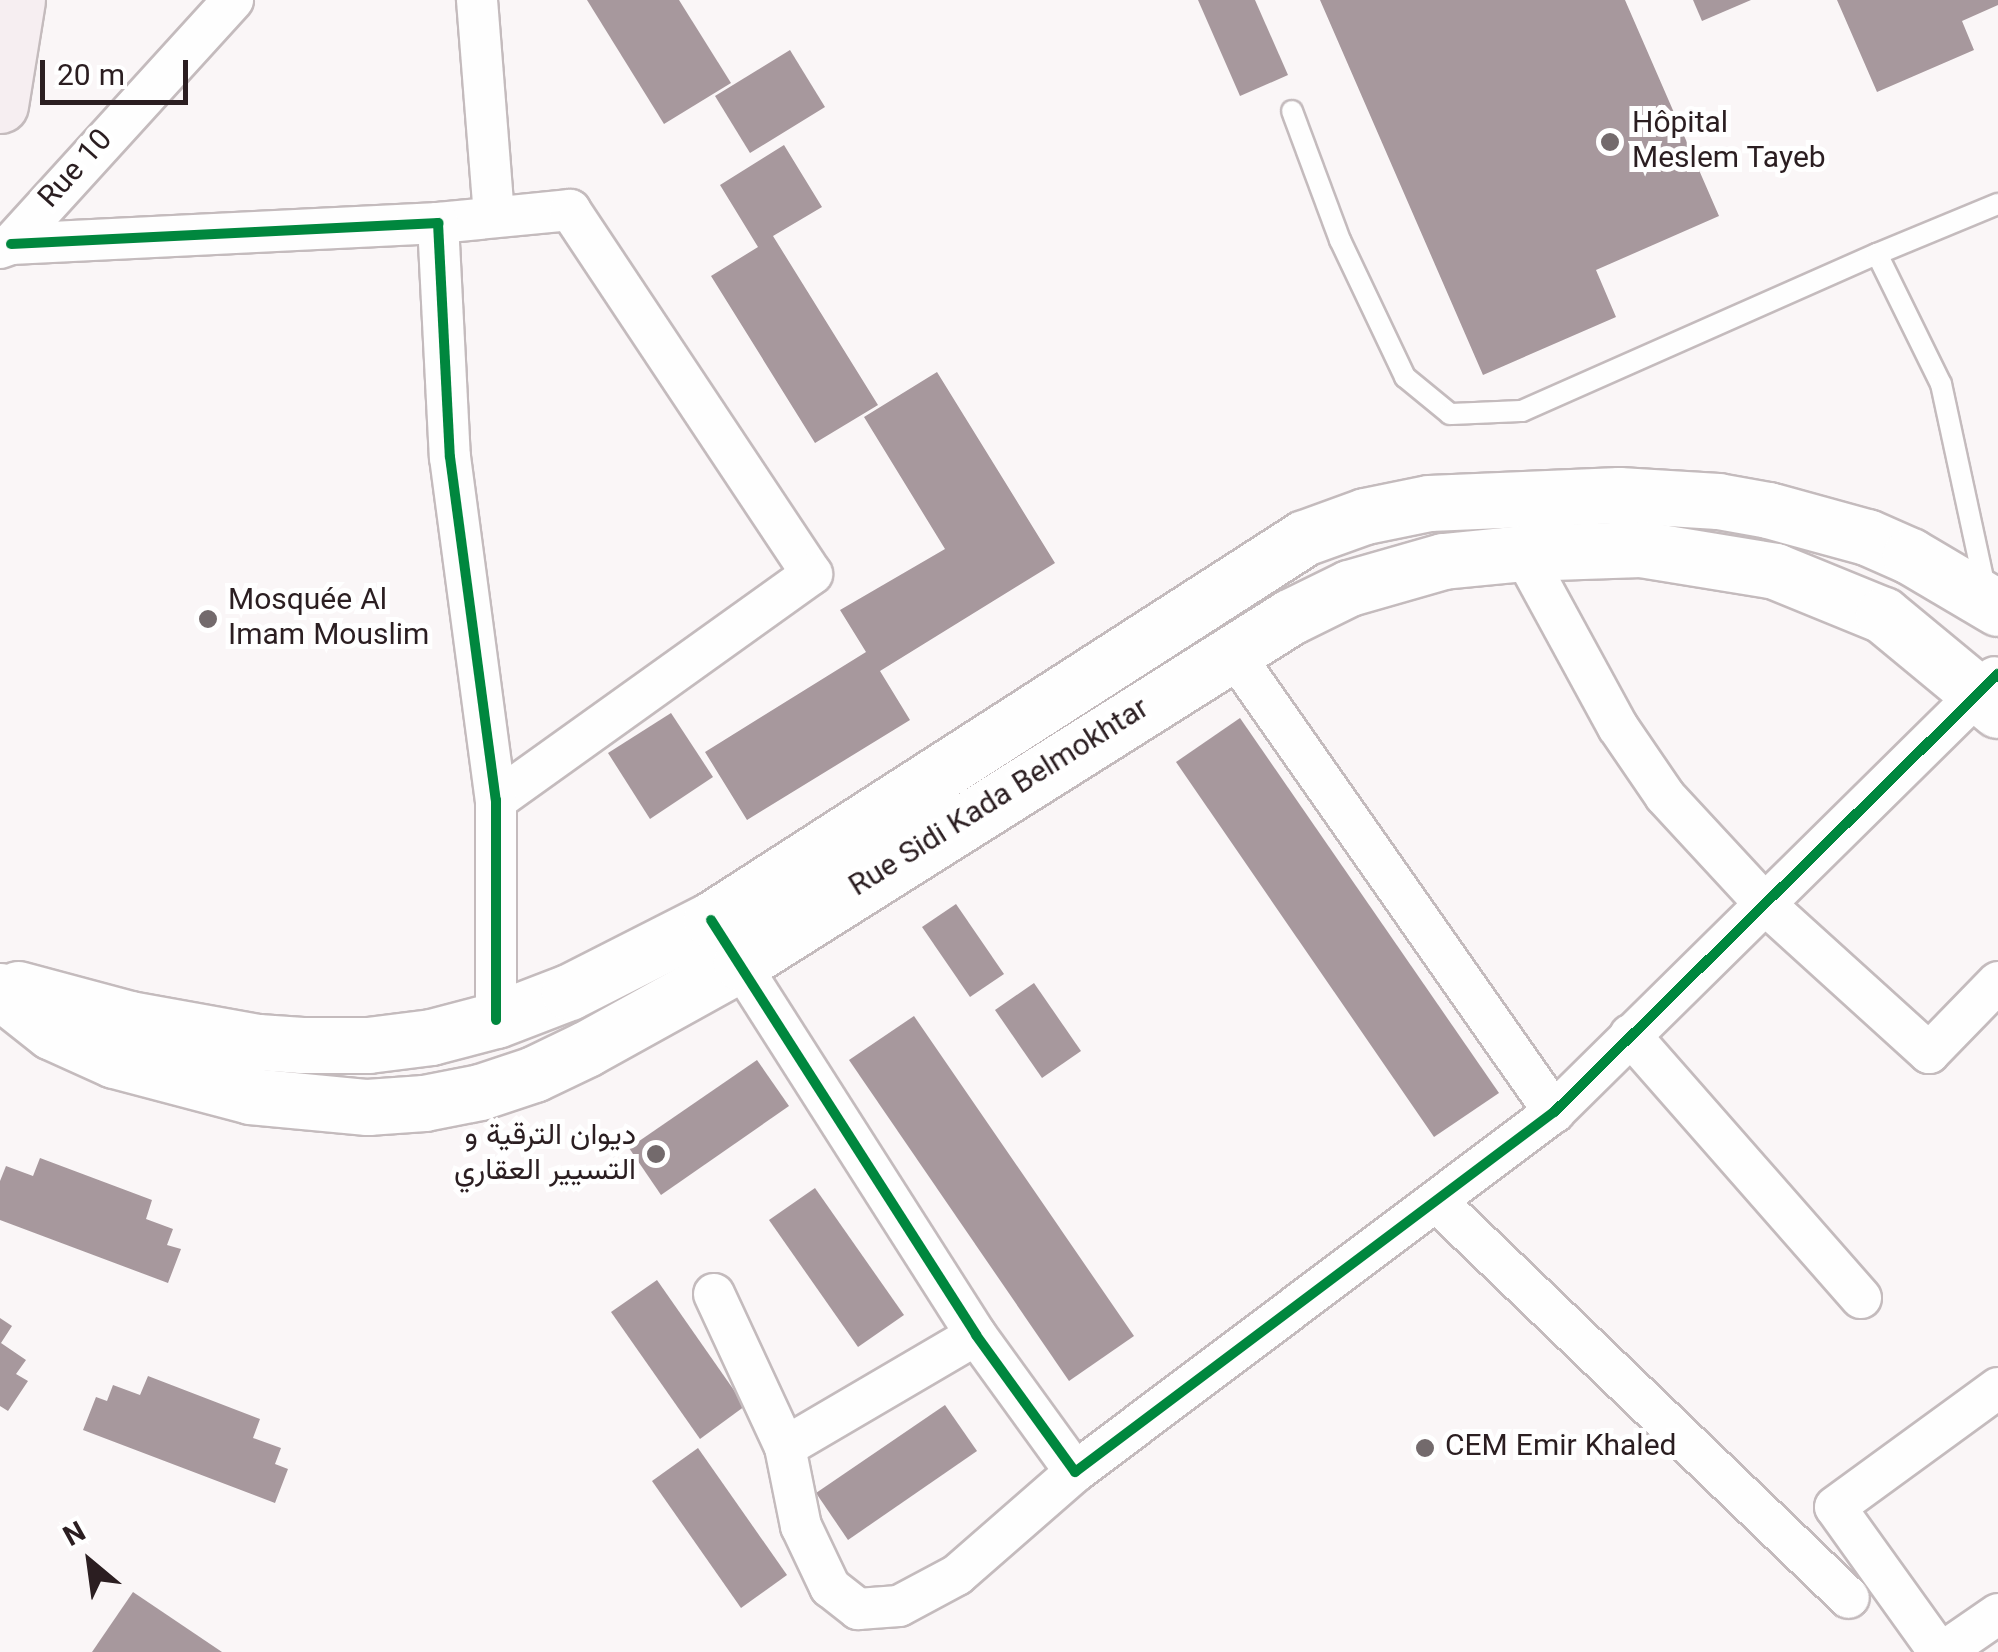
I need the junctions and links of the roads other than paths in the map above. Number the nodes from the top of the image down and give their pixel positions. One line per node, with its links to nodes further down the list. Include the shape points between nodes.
1 (18, 0): 4 (main road)
2 (477, 0): 7 (street)
3 (222, 5): 9 (street, Rue 10)
4 (0, 105)
5 (1292, 111): 10 (lane, via 1340,240 1405,377 1450,414 1522,411)
6 (1998, 204): 10 (lane)
7 (494, 216): 8 (street); 15 (street, via 570,210 812,574)
8 (438, 222): 9 (street); 15 (street, via 450,457)
9 (6, 246)
10 (1878, 254): 12 (lane, via 1942,384)
11 (1523, 552): 13 (main road, Rue Sidi Kada Belmokhtar, via 1443,561 1349,588); 14 (main road, Rue Sidi Kada Belmokhtar, via 1640,549 1775,570 1884,615); 16 (street, via 1665,796)
12 (1993, 604): 17 (main road, Rue Sidi Kada Belmokhtar, via 1867,538 1718,501 1513,496 1364,516 1304,538 1247,571)
13 (1232, 652): 18 (main road, Rue Sidi Kada Belmokhtar); 25 (street)
14 (1992, 692): 16 (street)
15 (496, 800): 21 (street)
16 (1767, 906): 19 (street, via 1929,1052); 22 (street)
17 (710, 920): 18 (street); 21 (main road, Rue Sidi Kada Belmokhtar, via 569,992)
18 (741, 964): 24 (main road, Rue Sidi Kada Belmokhtar, via 586,1049 480,1092 367,1106); 29 (street)
19 (1998, 982)
20 (0, 988): 23 (main road, Rue Sidi Kada Belmokhtar); 24 (main road, Rue Sidi Kada Belmokhtar, via 52,1032 114,1060)
21 (496, 1020): 23 (main road, Rue Sidi Kada Belmokhtar, via 368,1045)
22 (1630, 1036): 25 (street); 28 (street)
23 (258, 1042): 24 (main road)
24 (250, 1096)
25 (1554, 1112): 26 (street)
26 (1438, 1202): 32 (street); 33 (street)
27 (714, 1294): 31 (street)
28 (1861, 1298)
29 (976, 1335): 31 (street); 32 (street)
30 (1998, 1388): 35 (street, via 1835,1507)
31 (785, 1447): 32 (street, via 800,1526 830,1587 858,1609 899,1606 957,1575)
32 (1075, 1472)
33 (1849, 1598)
34 (1998, 1614): 35 (street)
35 (1941, 1652)

